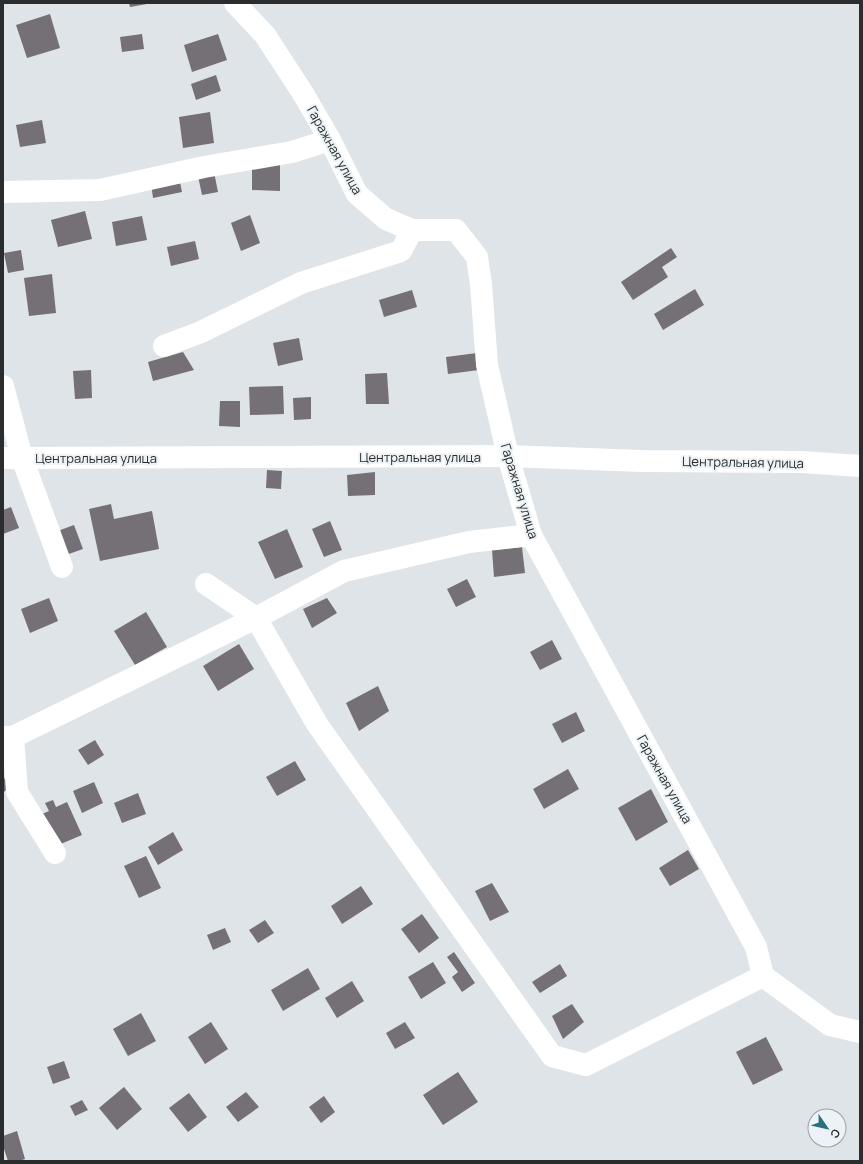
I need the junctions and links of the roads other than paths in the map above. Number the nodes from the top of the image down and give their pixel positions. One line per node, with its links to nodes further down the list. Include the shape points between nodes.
1 (235, 3): 2 (street, Гаражная улица, via 265,35)
2 (330, 140): 3 (street, via 292,152 204,167 100,190); 4 (street, Гаражная улица, via 357,194 386,219)
3 (3, 192)
4 (412, 230): 5 (street, via 401,251 301,283 201,332); 7 (street, Гаражная улица, via 456,230 477,257 487,365)
5 (164, 346)
6 (3, 386): 8 (street)
7 (508, 456): 8 (street, Центральная улица); 9 (street, Центральная улица, via 642,461 802,462); 10 (street, Гаражная улица)
8 (13, 458): 11 (street)
9 (860, 466)
10 (531, 535): 13 (street, via 469,542 344,571); 16 (street, Гаражная улица, via 756,947)
11 (62, 567)
12 (206, 584): 13 (street)
13 (256, 618): 14 (street); 16 (street, via 317,724 552,1056 586,1065)
14 (8, 737): 15 (street, via 17,792)
15 (55, 853)
16 (763, 976): 17 (street, via 830,1025)
17 (860, 1032)

